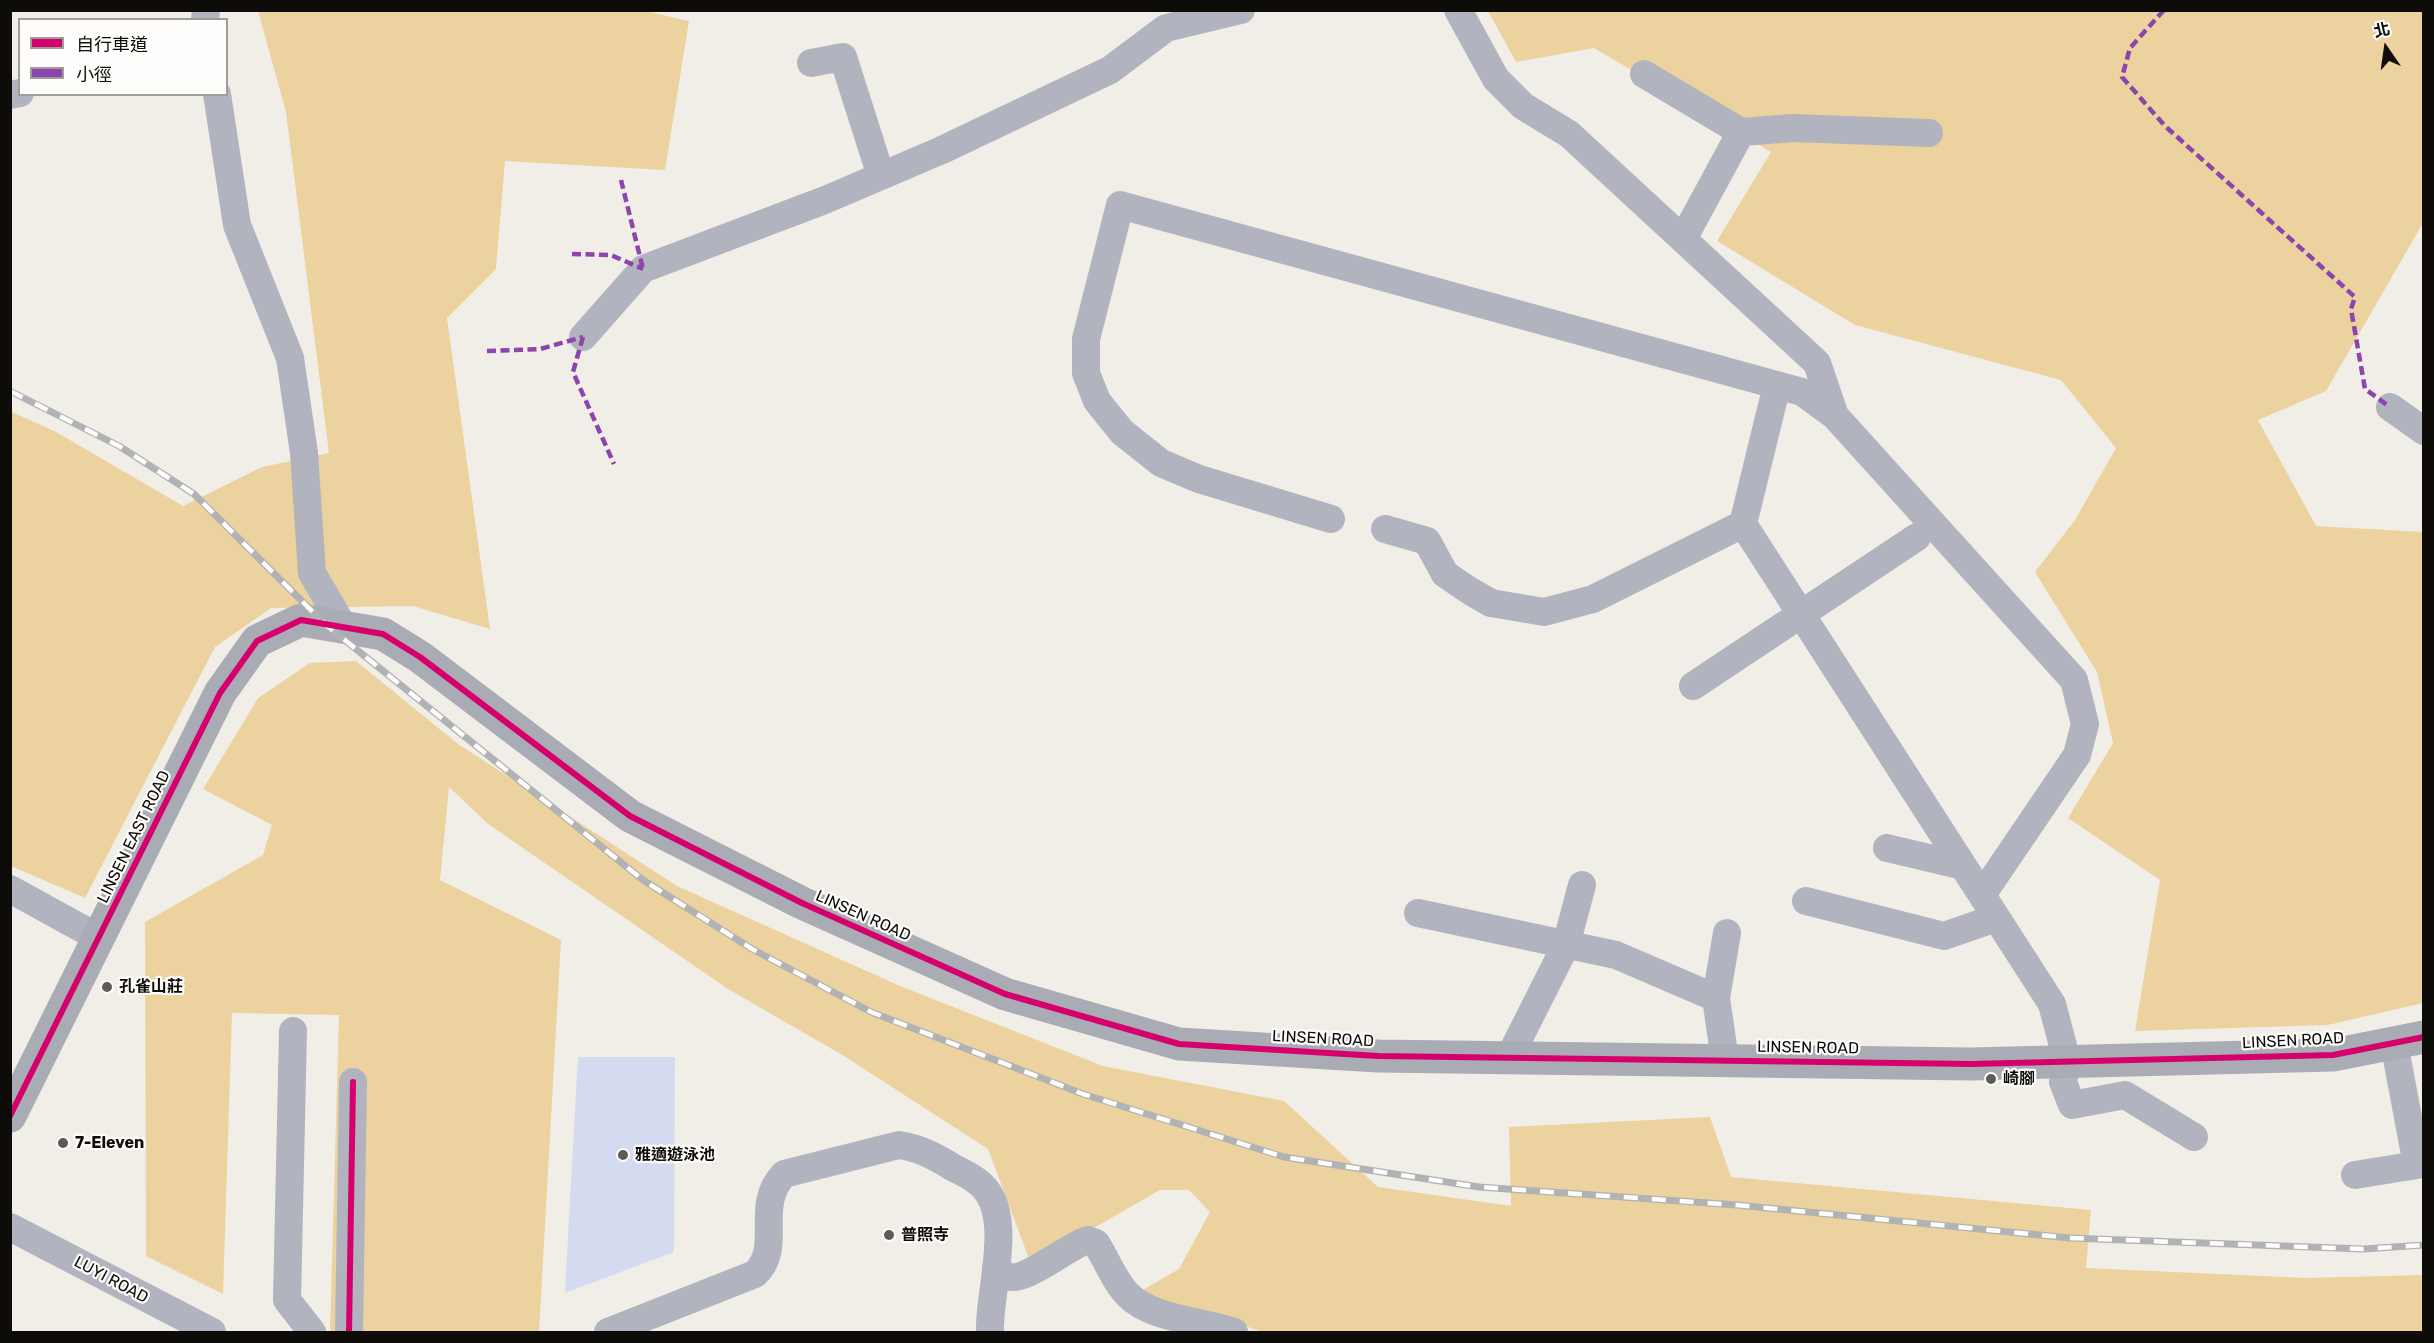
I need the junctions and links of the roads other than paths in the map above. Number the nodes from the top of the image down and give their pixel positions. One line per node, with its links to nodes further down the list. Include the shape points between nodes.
1 (1241, 10): 8 (street, via 1166,28 1110,70)
2 (1458, 10): 9 (street, via 1496,79 1523,106 1569,134)
3 (812, 63): 8 (street, via 843,57)
4 (1644, 74): 6 (street)
5 (217, 96): 20 (street, via 237,225 290,358 304,453 312,573)
6 (1741, 132): 7 (street, via 1792,128); 9 (street)
7 (1929, 133)
8 (881, 176): 10 (street, via 643,269)
9 (1683, 239): 13 (street, via 1817,363)
10 (583, 337)
11 (1778, 385): 13 (street, via 1802,392); 15 (street, via 1120,205 1086,339 1086,373 1097,401 1122,432 1161,463); 16 (street)
12 (2390, 407): 14 (street)
13 (1835, 416): 27 (street, via 2074,680 2085,724 2077,755)
14 (2424, 430)
15 (1331, 519)
16 (1743, 524): 17 (street, via 1593,599 1544,612 1491,603 1445,574 1427,541); 19 (street)
17 (1385, 529)
18 (1917, 537): 19 (street)
19 (1802, 616): 21 (street); 23 (street)
20 (335, 627): 30 (main road, LINSEN EAST ROAD, via 301,620 257,641 220,693); 35 (main road, LINSEN ROAD, via 383,634 420,657 630,816 802,903 1005,994 1179,1044 1378,1056)
21 (1693, 686)
22 (1887, 848): 23 (street)
23 (1963, 866): 27 (street)
24 (1582, 885): 31 (street)
25 (10, 890): 30 (street)
26 (1806, 901): 27 (street, via 1944,936)
27 (1989, 906): 37 (street, via 2052,1004)
28 (1418, 913): 31 (street)
29 (1727, 933): 32 (street)
30 (99, 938): 39 (main road, LINSEN EAST ROAD)
31 (1566, 945): 32 (street, via 1616,955); 35 (street)
32 (1716, 998): 36 (street)
33 (293, 1031): 46 (street, via 287,1300)
34 (2409, 1040): 37 (main road, LINSEN ROAD, via 2332,1055); 41 (street)
35 (1509, 1058): 36 (main road, LINSEN ROAD)
36 (1725, 1060): 37 (main road, LINSEN ROAD, via 1971,1064)
37 (2067, 1061): 40 (street, via 2062,1082 2073,1105 2125,1095)
38 (353, 1082): 47 (street)
39 (10, 1116)
40 (2194, 1137)
41 (2420, 1164): 42 (street)
42 (2355, 1175)
43 (10, 1227): 45 (street, LUYI ROAD)
44 (996, 1267): 48 (street, via 999,1243 988,1193 979,1182 933,1156 899,1145 784,1174 773,1185 769,1197 768,1255 764,1266 755,1274); 49 (street); 50 (street, via 1006,1276 1015,1277 1088,1240 1096,1243 1128,1295 1173,1318)
45 (212, 1332)
46 (312, 1332)
47 (349, 1332)
48 (608, 1332)
49 (990, 1332)
50 (1234, 1332)

